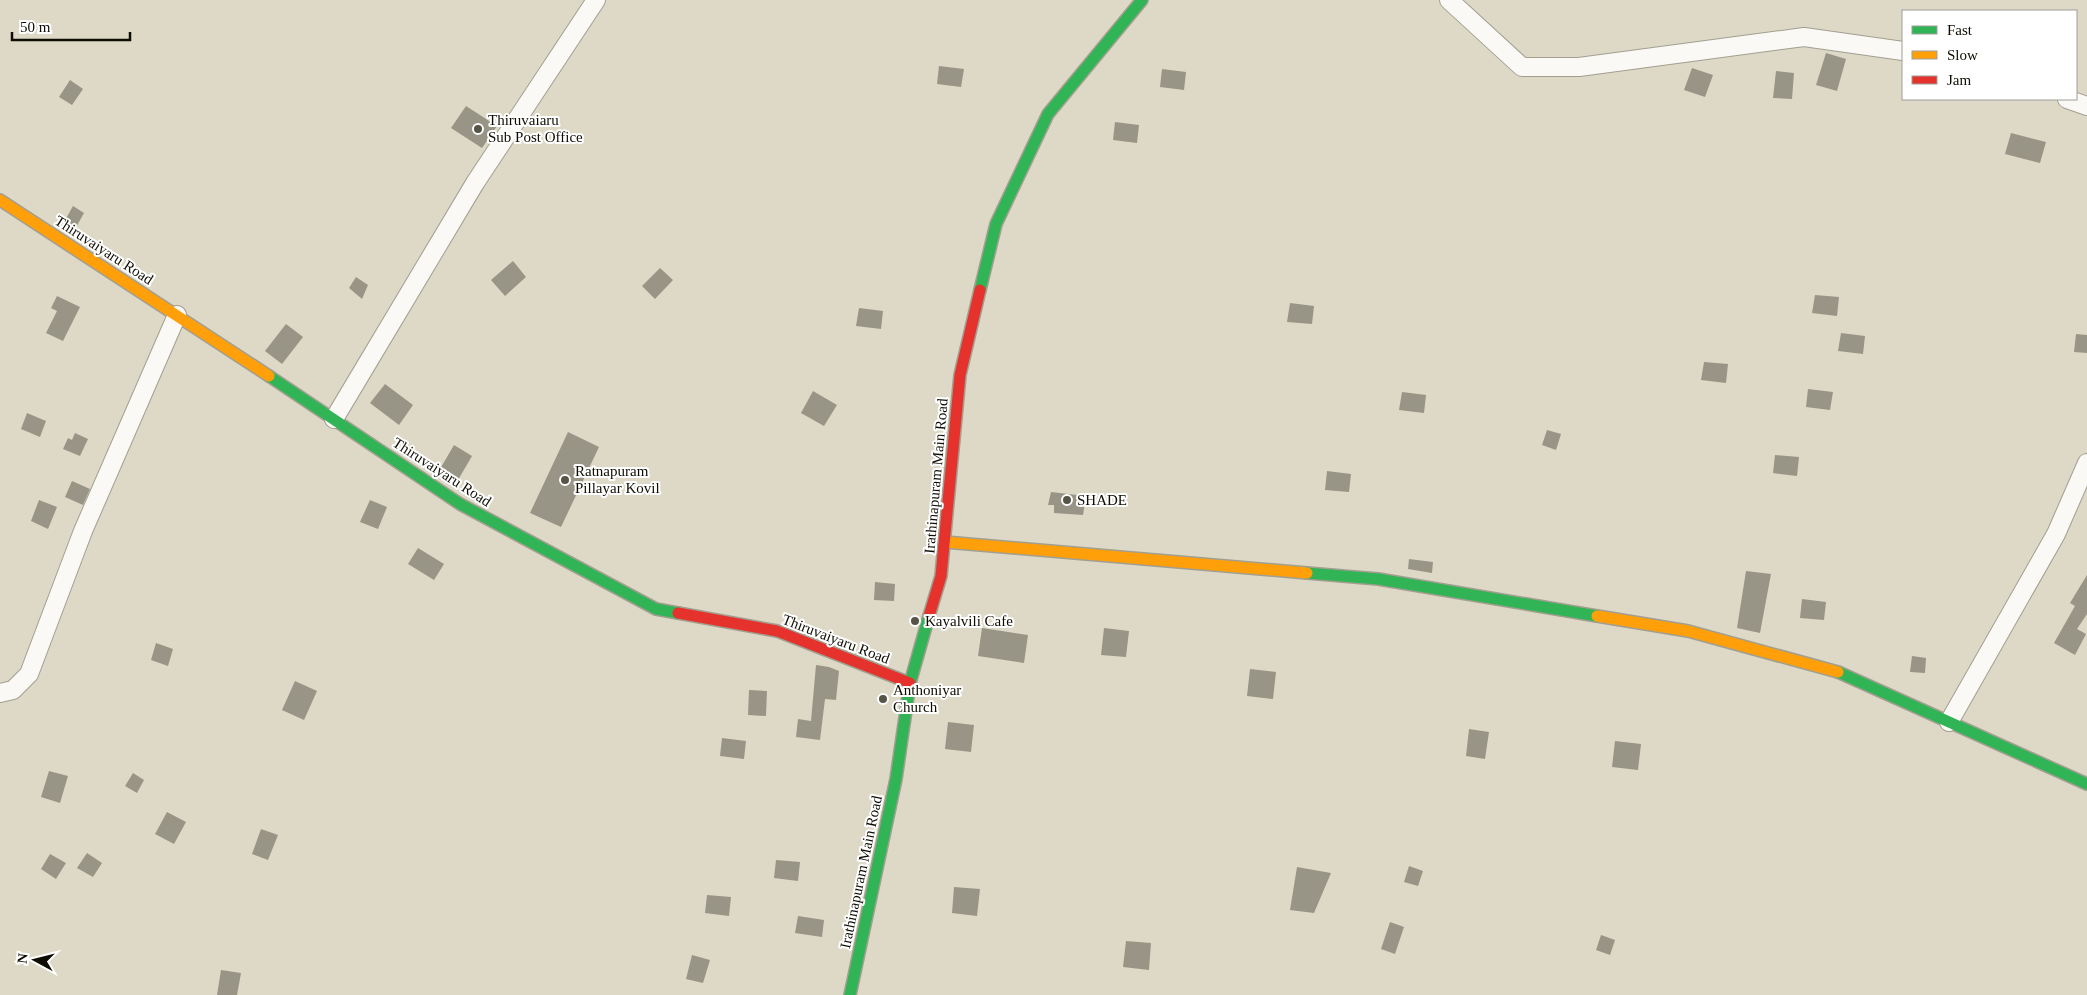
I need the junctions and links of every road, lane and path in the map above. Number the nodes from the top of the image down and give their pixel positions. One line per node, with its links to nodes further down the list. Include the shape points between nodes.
1 (596, 0): 9 (street, via 475,183)
2 (1142, 0): 11 (street, Irathinapuram Main Road, via 1048,114 996,224 960,375)
3 (1449, 0): 4 (street, via 1522,66 1579,67 1804,37)
4 (1902, 51)
5 (2070, 100): 6 (street)
6 (2087, 106)
7 (0, 200): 8 (street, Thiruvaiyaru Road)
8 (177, 315): 9 (street, Thiruvaiyaru Road); 13 (street, via 84,531 29,674 13,690)
9 (334, 419): 12 (street, Thiruvaiyaru Road, via 460,504 656,609 777,632)
10 (2087, 463): 14 (street, via 2056,534)
11 (945, 542): 12 (street, Irathinapuram Main Road, via 941,576); 14 (street, via 1378,579 1688,631 1829,668)
12 (910, 683): 16 (street, Irathinapuram Main Road, via 896,779)
13 (0, 693)
14 (1949, 722): 15 (street)
15 (2087, 784)
16 (850, 995)

